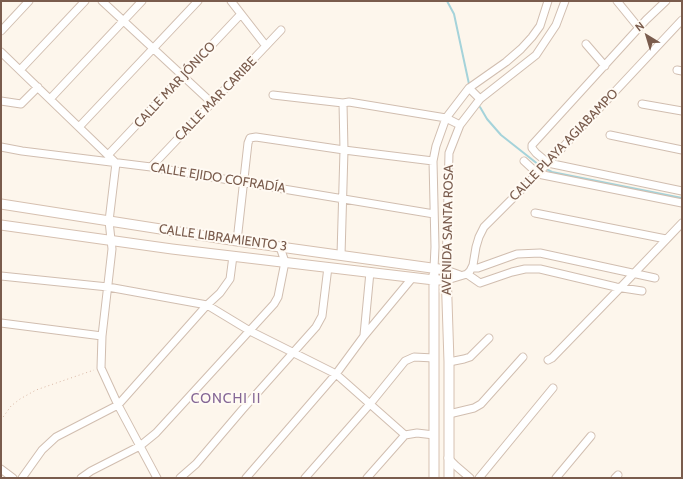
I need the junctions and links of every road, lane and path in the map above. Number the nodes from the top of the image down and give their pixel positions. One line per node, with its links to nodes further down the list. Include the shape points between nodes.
1 (29, 1): 15 (street)
2 (85, 1): 22 (street)
3 (102, 1): 13 (street)
4 (142, 1): 13 (street)
5 (198, 1): 19 (street)
6 (231, 1): 11 (street)
7 (548, 1): 25 (street, AVENIDA SANTA ROSA, via 540,26 521,49)
8 (565, 1): 28 (street, AVENIDA SANTA ROSA, via 556,24 536,55)
9 (617, 1): 14 (street)
10 (666, 1): 14 (street)
11 (241, 14): 18 (street); 23 (street, CALLE MAR JÓNICO)
12 (682, 20): 45 (street, CALLE PLAYA AGIABAMPO)
13 (124, 21): 19 (street); 27 (street)
14 (639, 28): 21 (street)
15 (1, 30)
16 (281, 30): 18 (street, CALLE MAR CARIBE)
17 (586, 44): 21 (street)
18 (266, 46): 30 (street, CALLE MAR CARIBE)
19 (153, 49): 23 (street); 36 (street)
20 (1, 52): 22 (street)
21 (605, 66): 45 (street, via 532,145 536,153)
22 (20, 70): 24 (street)
23 (183, 76): 30 (street); 41 (street, CALLE MAR JÓNICO)
24 (38, 87): 27 (street); 29 (street, via 21,104)
25 (469, 88): 28 (street); 34 (street, AVENIDA SANTA ROSA)
26 (273, 95): 31 (street)
27 (50, 99): 36 (street)
28 (480, 99): 35 (street, AVENIDA SANTA ROSA)
29 (1, 101)
30 (212, 103): 46 (street, CALLE MAR CARIBE)
31 (343, 103): 34 (street); 39 (street)
32 (642, 104): 33 (street)
33 (682, 111)
34 (446, 118): 35 (street); 42 (street, AVENIDA SANTA ROSA)
35 (460, 125): 67 (street, AVENIDA SANTA ROSA, via 449,153)
36 (80, 127): 41 (street)
37 (610, 135): 40 (street)
38 (1, 147): 44 (street, CALLE EJIDO COFRADÍA)
39 (344, 150): 42 (street); 48 (street, via 250,138); 50 (street)
40 (682, 150)
41 (108, 155): 44 (street)
42 (433, 161): 54 (street, AVENIDA SANTA ROSA)
43 (524, 161): 47 (street)
44 (116, 163): 46 (street, CALLE EJIDO COFRADÍA); 55 (street)
45 (548, 163): 47 (street, CALLE PLAYA AGIABAMPO); 49 (street)
46 (151, 167): 48 (street, CALLE EJIDO COFRADÍA)
47 (538, 174): 51 (street); 69 (street, CALLE PLAYA AGIABAMPO, via 484,227)
48 (244, 182): 50 (street, CALLE EJIDO COFRADÍA); 60 (street)
49 (682, 191)
50 (344, 198): 54 (street, CALLE EJIDO COFRADÍA); 62 (street)
51 (682, 203)
52 (1, 204): 55 (street, CALLE LIBRAMIENTO 3)
53 (535, 213): 58 (street)
54 (434, 214): 66 (street, AVENIDA SANTA ROSA)
55 (110, 221): 59 (street); 60 (street, CALLE LIBRAMIENTO 3)
56 (682, 223): 58 (street)
57 (1, 225): 59 (street, CALLE LIBRAMIENTO 3)
58 (666, 239): 70 (street)
59 (111, 241): 63 (street, CALLE LIBRAMIENTO 3); 77 (street)
60 (237, 241): 61 (street, CALLE LIBRAMIENTO 3)
61 (280, 247): 62 (street, CALLE LIBRAMIENTO 3); 64 (street)
62 (341, 255): 66 (street, CALLE LIBRAMIENTO 3)
63 (233, 256): 64 (street, CALLE LIBRAMIENTO 3); 79 (street, via 230,279)
64 (285, 262): 65 (street, CALLE LIBRAMIENTO 3); 81 (street, via 278,297)
65 (328, 267): 68 (street, CALLE LIBRAMIENTO 3); 85 (street, via 322,316 316,327)
66 (434, 268): 67 (street, CALLE LIBRAMIENTO 3); 74 (street, AVENIDA SANTA ROSA)
67 (446, 270): 69 (street); 75 (street, AVENIDA SANTA ROSA)
68 (370, 272): 72 (street, CALLE LIBRAMIENTO 3); 83 (street)
69 (467, 272): 70 (street, via 518,254 540,253); 75 (street); 76 (street, via 480,283 524,269 540,269)
70 (634, 274): 73 (street); 76 (street)
71 (1, 276): 77 (street)
72 (413, 278): 74 (street, CALLE LIBRAMIENTO 3); 83 (street)
73 (655, 278)
74 (434, 280): 75 (street, CALLE LIBRAMIENTO 3); 86 (street, AVENIDA SANTA ROSA)
75 (447, 280): 89 (street, AVENIDA SANTA ROSA)
76 (621, 287): 78 (street); 88 (street)
77 (108, 288): 79 (street); 82 (street)
78 (642, 290)
79 (207, 306): 81 (street); 94 (street)
80 (1, 323): 82 (street)
81 (250, 331): 85 (street); 100 (street, via 156,433)
82 (102, 336): 90 (street)
83 (364, 336): 91 (street)
84 (489, 338): 89 (street, via 470,357)
85 (294, 352): 91 (street); 107 (street, via 196,464)
86 (434, 358): 93 (street, via 414,357 405,361); 98 (street, AVENIDA SANTA ROSA)
87 (524, 358): 95 (street, via 481,404)
88 (548, 360)
89 (449, 362): 95 (street, AVENIDA SANTA ROSA)
90 (100, 368): 94 (street); 96 (path, via 36,390 11,406)
91 (336, 374): 93 (street); 108 (street)
92 (553, 388): 114 (street)
93 (370, 404): 97 (street); 109 (street)
94 (118, 405): 100 (street); 104 (street, via 56,437 42,450)
95 (449, 414): 101 (street, AVENIDA SANTA ROSA)
96 (1, 420)
97 (405, 435): 98 (street); 110 (street)
98 (434, 435): 111 (street, AVENIDA SANTA ROSA)
99 (591, 436): 115 (street)
100 (140, 446): 105 (street); 106 (street)
101 (448, 458): 112 (street, AVENIDA SANTA ROSA); 113 (street)
102 (1, 469): 103 (street)
103 (13, 478)
104 (22, 478)
105 (81, 478)
106 (157, 478)
107 (180, 478)
108 (246, 478)
109 (305, 478)
110 (367, 478)
111 (434, 478)
112 (449, 478)
113 (470, 478)
114 (480, 478)
115 (556, 478)

